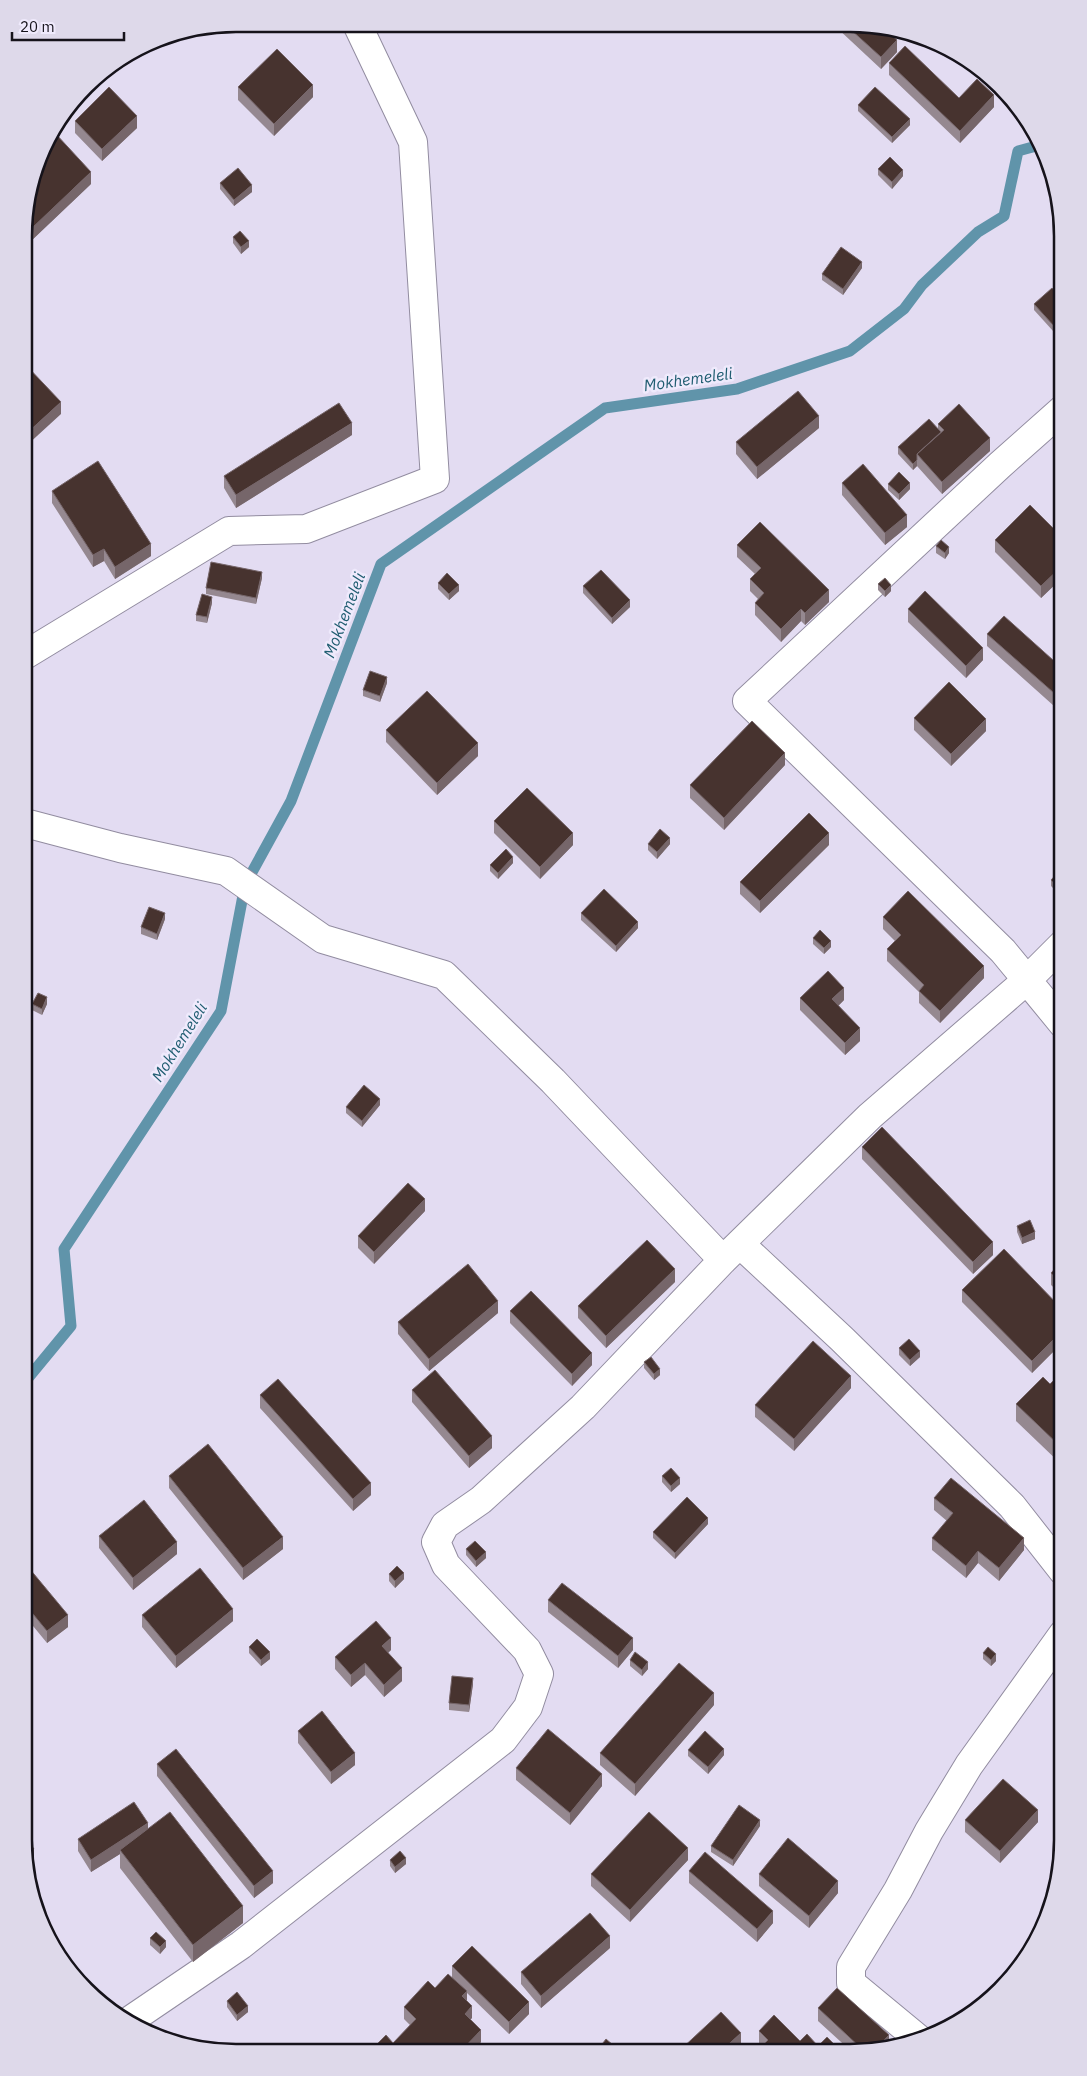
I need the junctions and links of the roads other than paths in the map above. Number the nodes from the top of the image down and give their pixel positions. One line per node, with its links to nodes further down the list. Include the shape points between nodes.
1 (361, 32): 3 (street, via 413,142 435,479 306,529 228,530)
2 (1054, 417): 6 (street, via 747,701 1003,951)
3 (32, 651)
4 (32, 825): 8 (street, via 226,871 324,939 444,975)
5 (1054, 953): 6 (street)
6 (1027, 980): 7 (street); 8 (street, via 870,1116)
7 (1054, 1013)
8 (731, 1252): 9 (street, via 842,1338 1012,1506); 11 (street, via 583,1407 481,1500 445,1525 436,1542 446,1564 527,1650 539,1674 528,1707 503,1740 241,1945)
9 (1054, 1560)
10 (1054, 1647): 12 (street, via 969,1765 851,1966 851,1983)
11 (136, 2016)
12 (913, 2034)

